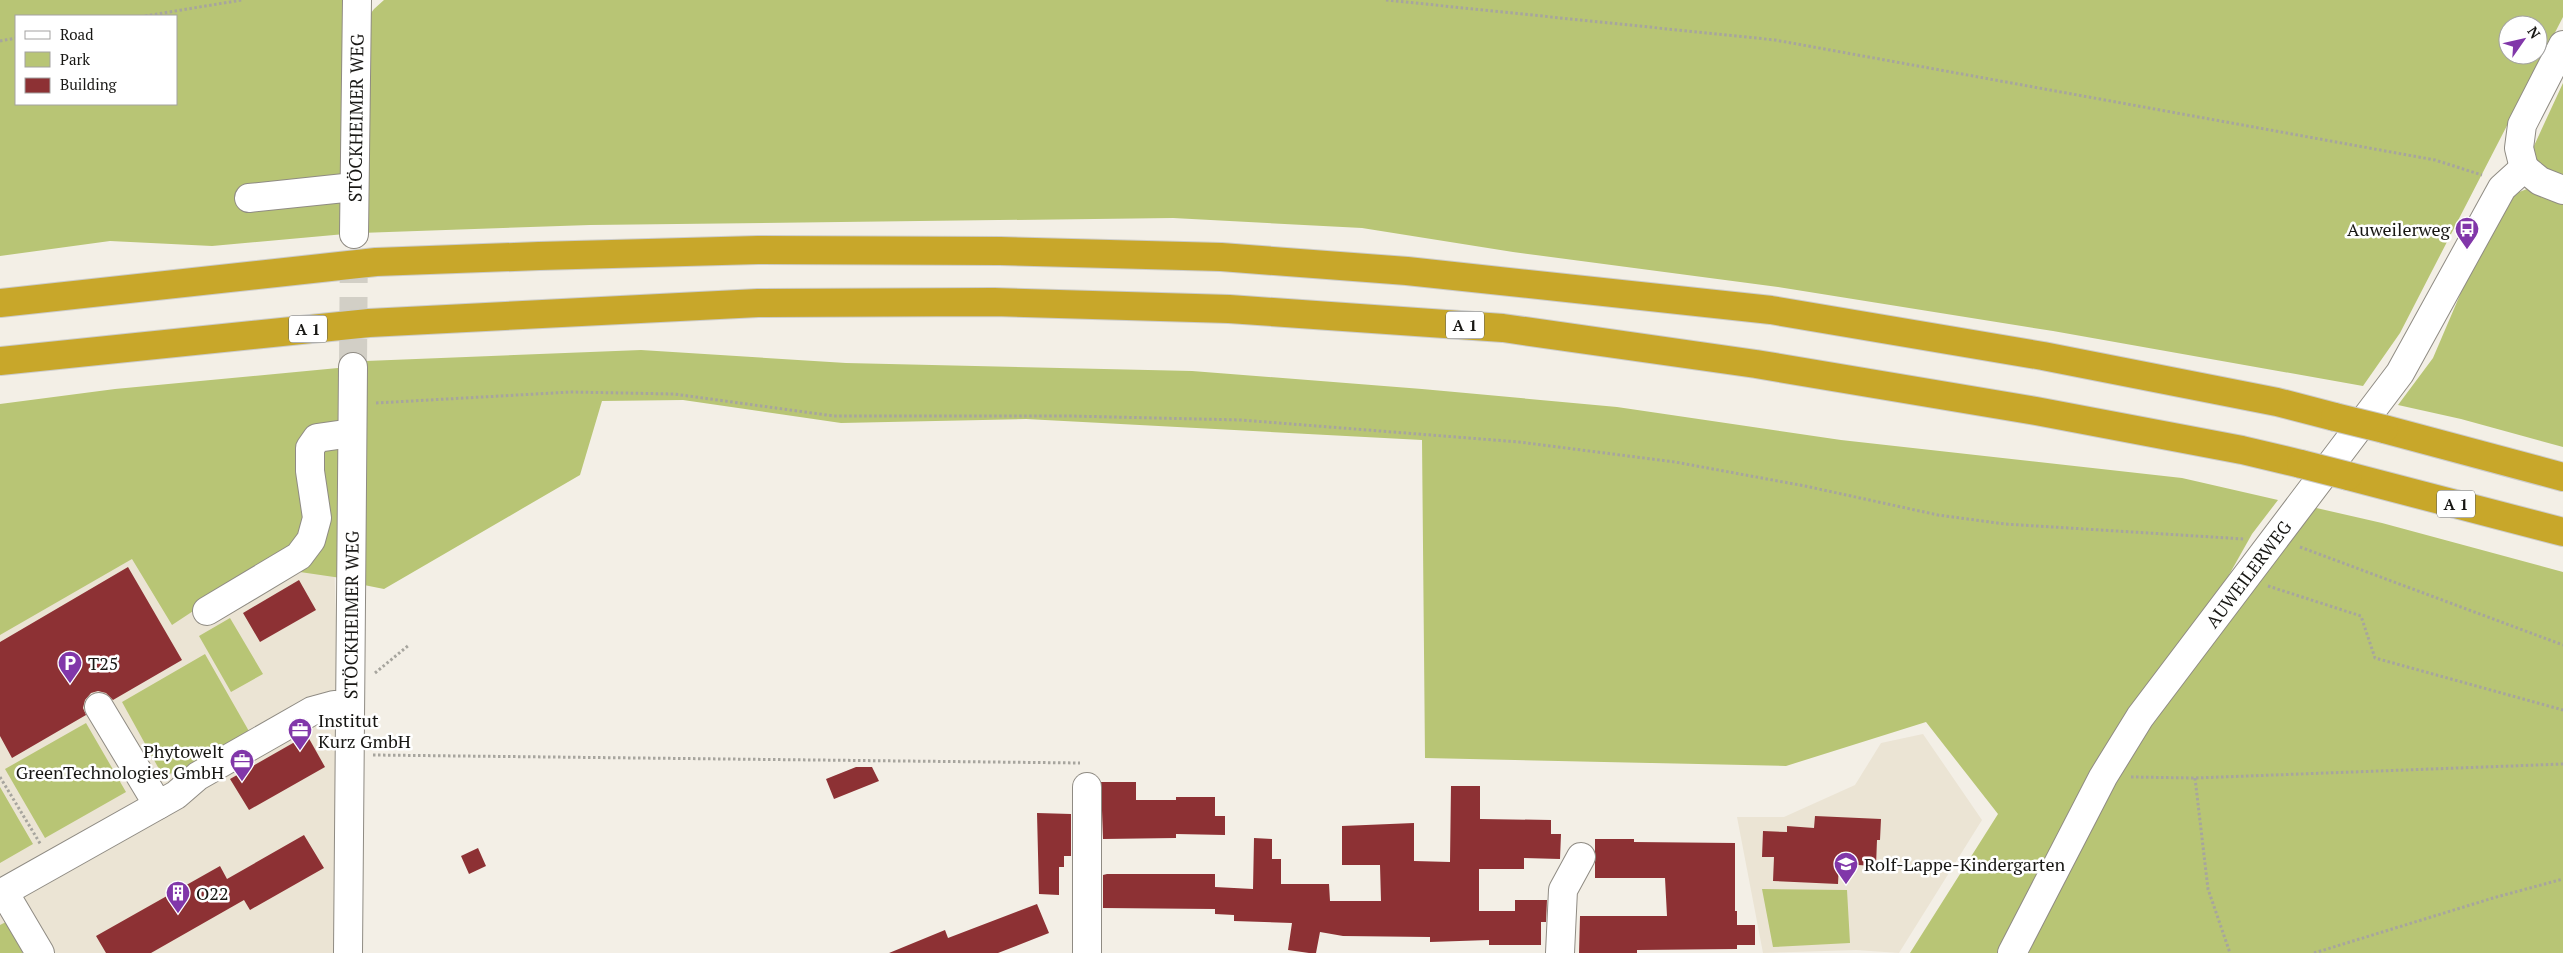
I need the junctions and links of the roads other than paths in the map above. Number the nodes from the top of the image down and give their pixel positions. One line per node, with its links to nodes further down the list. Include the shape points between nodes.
1 (357, 0): 4 (street, STÖCKHEIMER WEG)
2 (2563, 45): 3 (street, via 2522,125 2519,148)
3 (2524, 168): 5 (street, via 2540,181); 25 (street, AUWEILERWEG, via 2502,188 2400,373 2140,717 2103,777)
4 (354, 187): 6 (street); 7 (street, STÖCKHEIMER WEG)
5 (2563, 190)
6 (249, 198)
7 (354, 234)
8 (0, 303): 12 (highway, bridge, via 376,262 758,250 1000,251 1222,257 1407,271 1771,310 2043,356 2277,402)
9 (0, 361): 13 (highway, A 1, bridge, via 369,323 748,303 994,302 1229,309 1503,328 1727,360 2036,411 2242,450)
10 (353, 367): 11 (street, STÖCKHEIMER WEG)
11 (352, 433): 14 (street, via 317,438 310,448 317,518 311,540 299,556); 15 (street, STÖCKHEIMER WEG)
12 (2563, 477)
13 (2563, 532)
14 (207, 611)
15 (349, 700): 18 (street, via 312,711 198,776); 22 (street, STÖCKHEIMER WEG)
16 (99, 707): 18 (street)
17 (1087, 786): 23 (street)
18 (158, 805): 20 (street)
19 (1581, 857): 24 (street, via 1562,890)
20 (2, 893): 21 (street)
21 (40, 953)
22 (348, 953)
23 (1087, 953)
24 (1560, 953)
25 (2012, 953)

